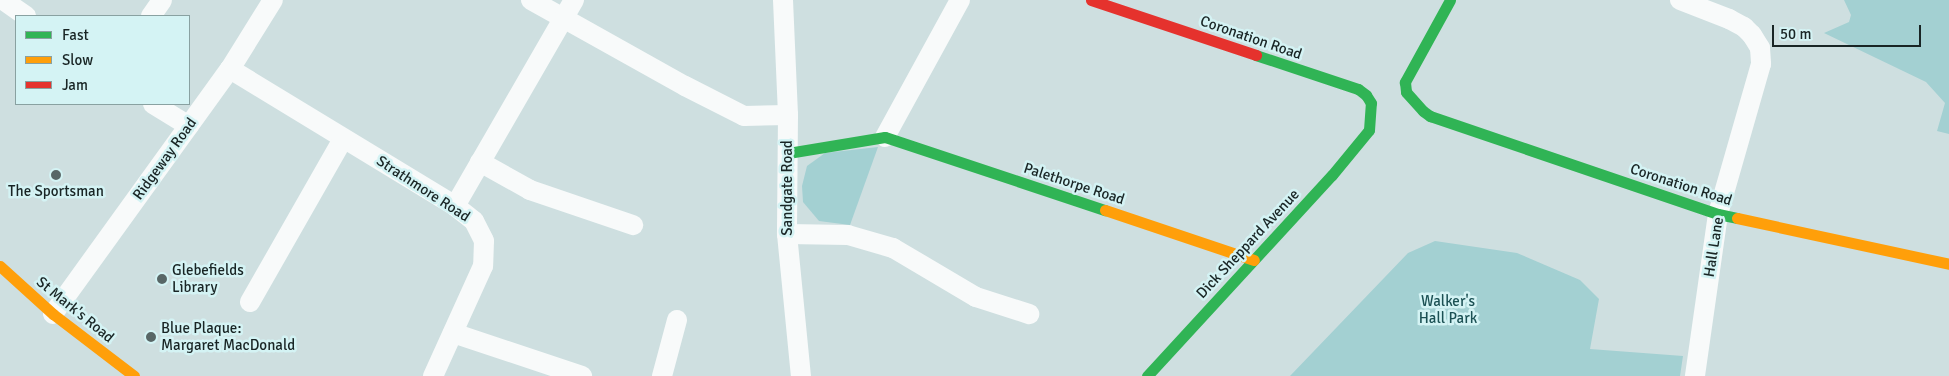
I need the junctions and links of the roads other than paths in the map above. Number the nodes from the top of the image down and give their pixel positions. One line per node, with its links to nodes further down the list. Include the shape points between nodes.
1 (3, 0): 11 (street)
2 (162, 0): 12 (street)
3 (273, 0): 14 (street, Ridgeway Road)
4 (531, 0): 13 (street)
5 (574, 0): 13 (street)
6 (783, 0): 16 (street, Sandgate Road)
7 (960, 0): 19 (street)
8 (1091, 0): 18 (street, Coronation Road, via 1358,89 1371,103)
9 (1450, 0): 24 (street, Coronation Road, via 1405,82 1406,92 1430,116)
10 (1680, 0): 24 (street, Hall Lane, via 1730,19 1752,35 1760,48 1761,64)
11 (25, 15)
12 (153, 15)
13 (562, 19): 16 (street, via 744,116); 22 (street)
14 (230, 69): 17 (street, Ridgeway Road); 20 (street, Strathmore Road)
15 (156, 105): 17 (street)
16 (788, 115): 21 (street, Sandgate Road)
17 (189, 126): 31 (street, Ridgeway Road)
18 (1369, 130): 27 (street, Dick Sheppard Avenue)
19 (885, 136): 21 (street); 27 (street, Palethorpe Road)
20 (343, 139): 23 (street, Strathmore Road); 30 (street)
21 (788, 152): 26 (street, Sandgate Road)
22 (480, 162): 23 (street); 25 (street, via 530,190)
23 (455, 206): 34 (street, Strathmore Road, via 474,222 484,241 483,266)
24 (1718, 214): 28 (street, Coronation Road); 41 (street, Hall Lane)
25 (633, 225)
26 (787, 234): 32 (street, via 848,235 893,248 976,296); 39 (street, Sandgate Road)
27 (1254, 260): 40 (street, Dick Sheppard Avenue)
28 (1949, 264)
29 (0, 266): 31 (street, St Mark's Road)
30 (250, 302)
31 (53, 314): 35 (street, St Mark's Road)
32 (1029, 314)
33 (677, 320): 38 (street)
34 (453, 333): 36 (street, Strathmore Road); 37 (street)
35 (134, 376)
36 (433, 376)
37 (582, 376)
38 (662, 376)
39 (801, 376)
40 (1147, 376)
41 (1695, 376)

